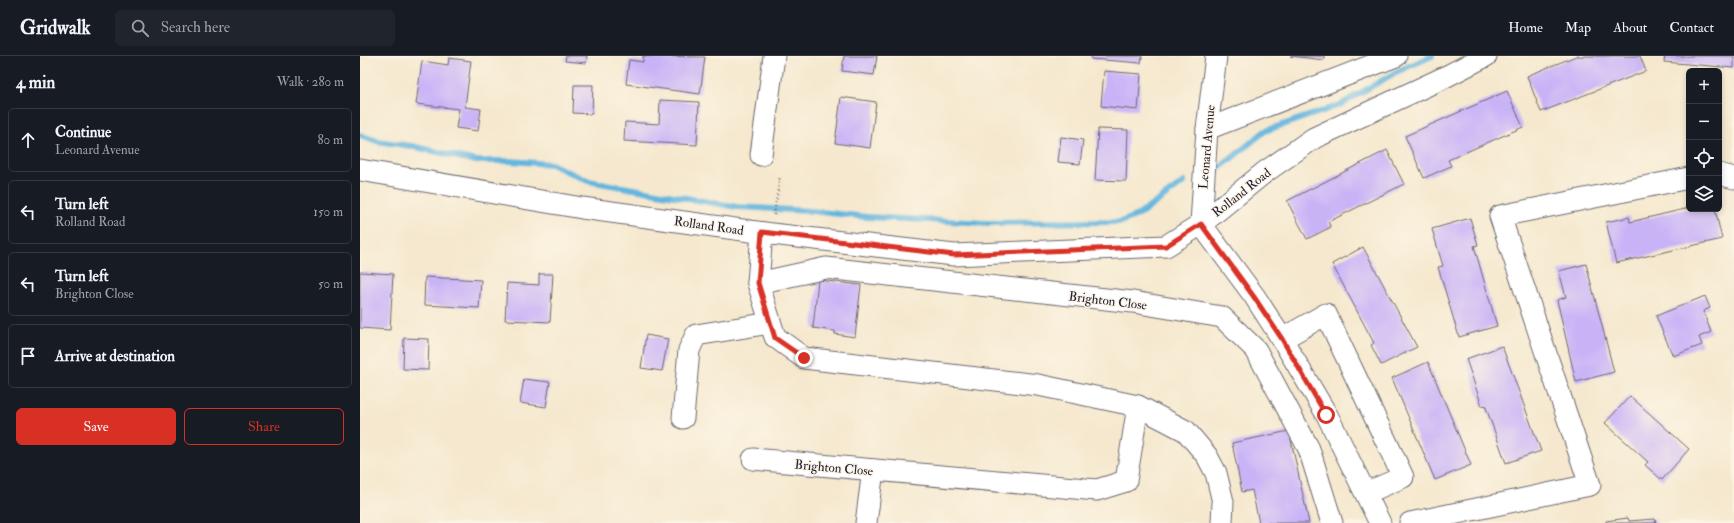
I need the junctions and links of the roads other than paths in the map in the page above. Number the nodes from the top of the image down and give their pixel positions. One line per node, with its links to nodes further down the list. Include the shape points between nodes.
1 (774, 56): 6 (street)
2 (1216, 56): 5 (street, Leonard Avenue)
3 (1396, 56): 5 (street)
4 (1486, 56): 11 (street, Rolland Road, via 1314,138 1266,172)
5 (1207, 129): 11 (street, Leonard Avenue)
6 (761, 155)
7 (360, 170): 12 (street, Rolland Road, via 582,208)
8 (1722, 175): 9 (street)
9 (1734, 178)
10 (1686, 179): 25 (street, via 1500,216 1590,485)
11 (1201, 224): 12 (street, Rolland Road, via 1166,246 954,255); 15 (street)
12 (767, 228): 13 (street)
13 (758, 283): 14 (street); 23 (street, Brighton Close, via 826,268 1133,302 1222,317 1256,350 1309,449)
14 (770, 323): 16 (street, via 775,338 804,358 1038,385); 17 (street, via 696,335 689,350)
15 (1282, 339): 20 (street, via 1326,415); 20 (street, via 1326,314 1404,476)
16 (1138, 406): 19 (street, Brighton Close, via 1126,481 1097,490); 22 (street, via 1186,431 1207,456 1216,473 1223,502)
17 (683, 418)
18 (753, 459): 19 (street, Brighton Close)
19 (873, 470): 21 (street)
20 (1366, 493): 24 (street)
21 (866, 523)
22 (1222, 523)
23 (1332, 523)
24 (1380, 523)
25 (1410, 523)

